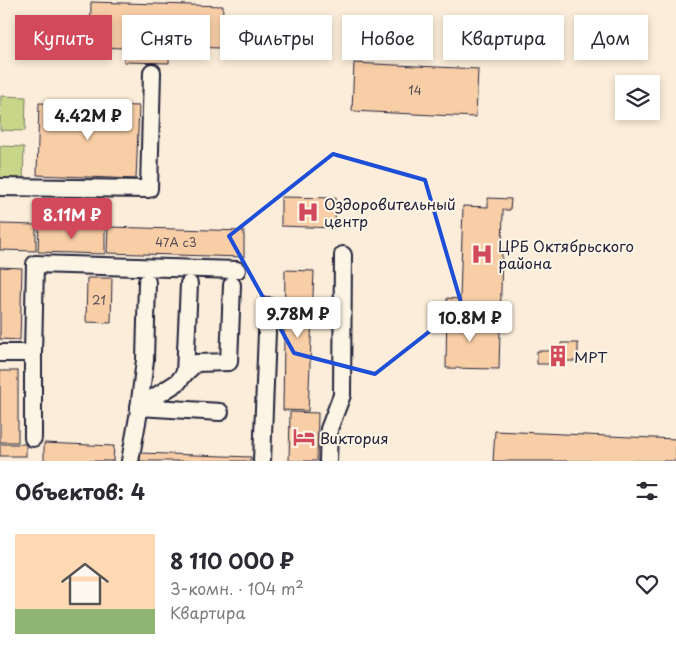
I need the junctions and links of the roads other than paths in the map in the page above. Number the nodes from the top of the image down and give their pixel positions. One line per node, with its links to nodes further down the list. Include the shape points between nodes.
1 (152, 72): 2 (lane, via 149,188)
2 (0, 186)
3 (343, 255): 15 (lane, via 342,395 329,428)
4 (147, 282): 10 (lane)
5 (189, 284): 9 (lane)
6 (268, 306): 14 (lane)
7 (0, 353): 8 (lane)
8 (34, 353): 9 (lane, via 35,264 235,278 229,362 196,363); 12 (lane)
9 (185, 373): 10 (lane, via 178,382)
10 (139, 407): 11 (lane); 13 (lane)
11 (220, 412)
12 (33, 438)
13 (130, 461)
14 (262, 461)
15 (328, 461)

